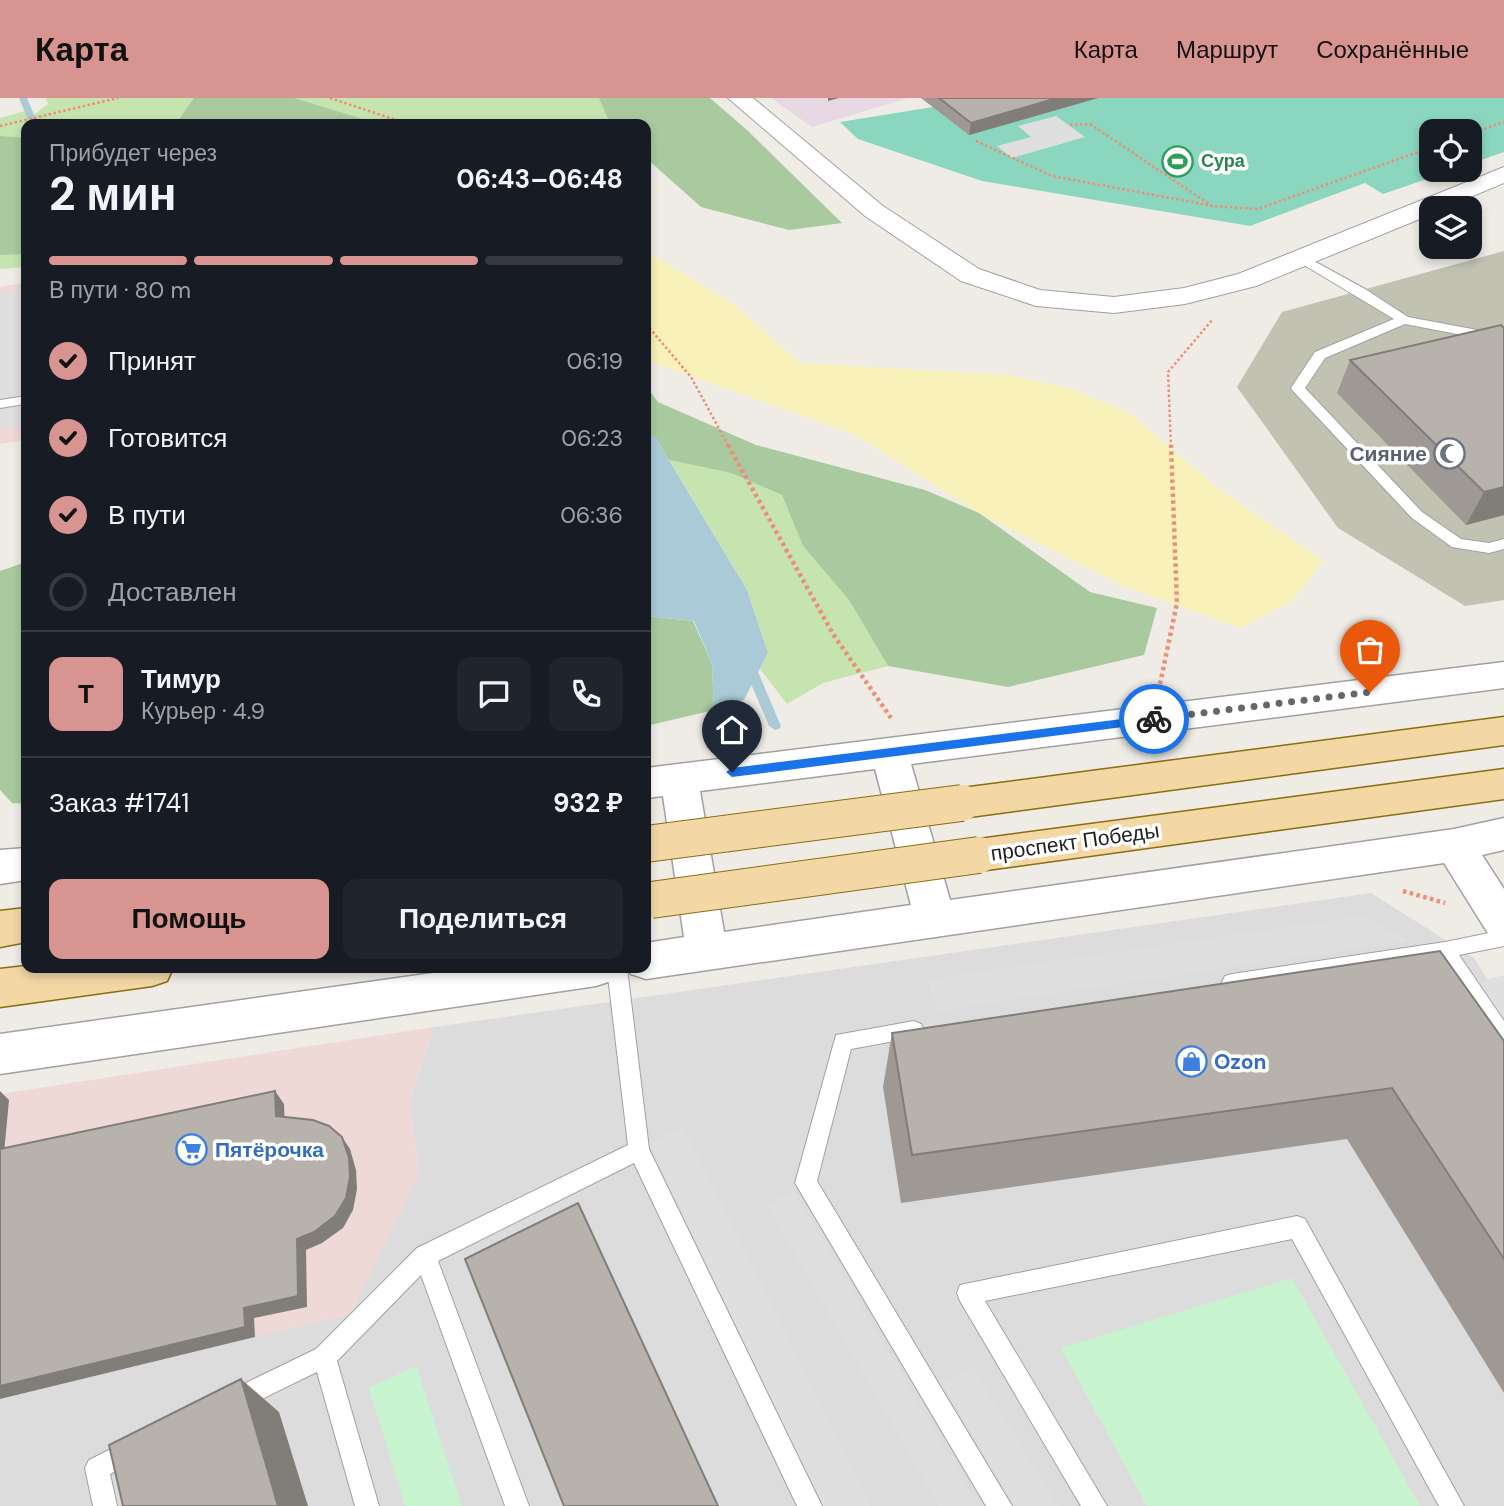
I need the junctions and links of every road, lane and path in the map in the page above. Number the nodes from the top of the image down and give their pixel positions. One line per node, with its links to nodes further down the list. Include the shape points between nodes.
1 (118, 98): 4 (path)
2 (330, 98): 5 (path)
3 (739, 98): 16 (street, via 874,211 970,275 1036,298 1114,305 1185,296)
4 (31, 119)
5 (393, 119)
6 (21, 122): 9 (path)
7 (1504, 122): 10 (path)
8 (1070, 125): 14 (path, via 1090,124)
9 (0, 127)
10 (1482, 130)
11 (976, 141): 14 (path, via 1052,176)
12 (1419, 152): 14 (path, via 1258,209)
13 (1504, 174): 15 (street)
14 (1212, 206)
15 (1303, 259): 16 (street); 17 (lane)
16 (1247, 280): 24 (path, via 1168,372 1177,603)
17 (1404, 320): 19 (lane); 22 (lane, via 1320,355 1298,388 1417,515 1457,543 1489,548)
18 (651, 330): 26 (path, via 691,377)
19 (1504, 339)
20 (21, 401): 21 (lane)
21 (0, 404)
22 (1504, 544)
23 (1504, 675): 26 (street)
24 (1158, 692)
25 (1504, 731): 30 (main road, bridge)
26 (892, 738): 27 (street); 35 (street)
27 (662, 781): 41 (street)
28 (1504, 783): 34 (main road, проспект Победы, bridge)
29 (1504, 834): 31 (street)
30 (651, 843)
31 (1454, 845): 35 (street); 36 (street)
32 (21, 865): 33 (street)
33 (0, 867)
34 (651, 900)
35 (935, 920): 41 (street)
36 (1504, 923)
37 (21, 926): 38 (main road)
38 (0, 929)
39 (1504, 938): 40 (lane)
40 (1445, 950): 46 (lane); 49 (lane)
41 (707, 952): 42 (street)
42 (651, 960)
43 (114, 973): 47 (main road)
44 (561, 973): 50 (street)
45 (618, 973): 51 (lane)
46 (1213, 985)
47 (0, 988)
48 (939, 1027): 60 (lane, via 843,1041 806,1183)
49 (1504, 1038)
50 (0, 1054)
51 (639, 1150): 52 (lane); 59 (lane)
52 (425, 1256): 53 (lane); 58 (lane)
53 (324, 1357): 54 (lane); 57 (lane)
54 (216, 1409)
55 (156, 1439): 56 (lane, via 97,1468)
56 (105, 1506)
57 (367, 1506)
58 (517, 1506)
59 (810, 1506)
60 (1000, 1506)
61 (1095, 1506): 62 (lane, via 968,1293 1297,1227)
62 (1452, 1506)

